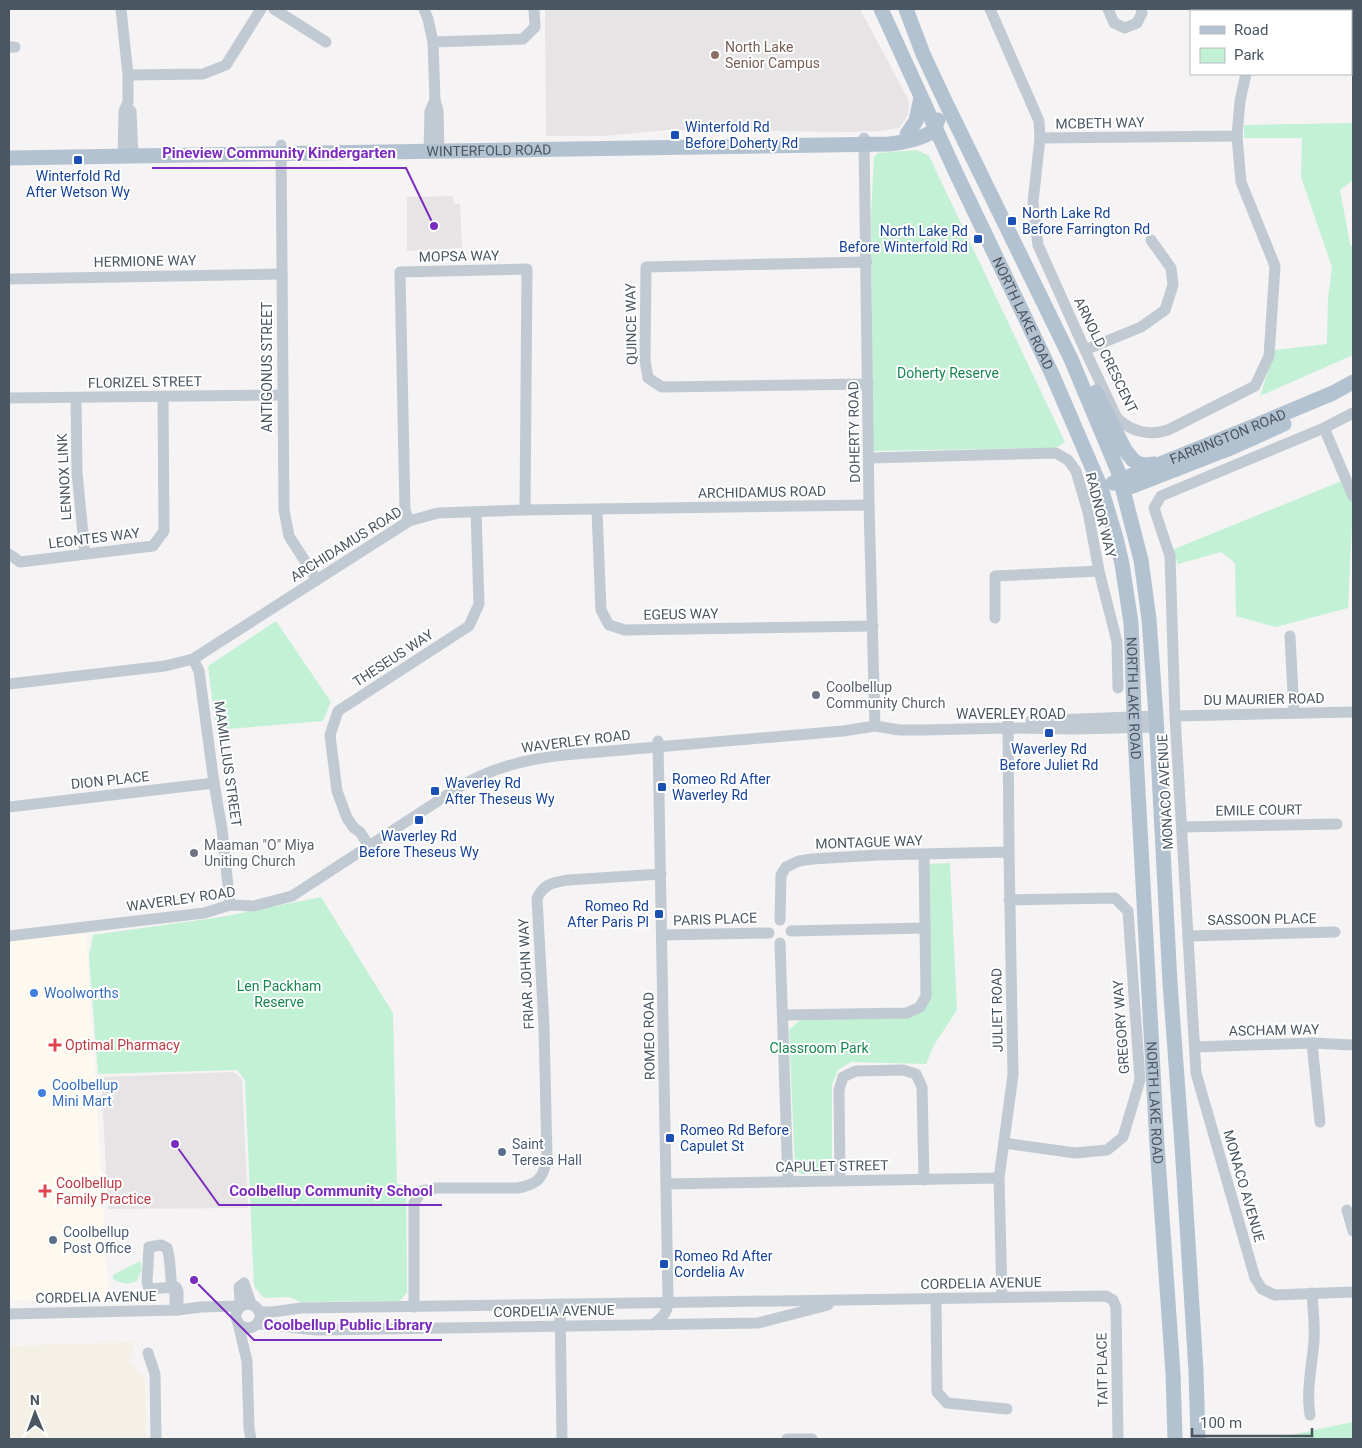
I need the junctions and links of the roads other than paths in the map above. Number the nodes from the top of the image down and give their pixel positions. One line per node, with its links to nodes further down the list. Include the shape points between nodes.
1 (121, 9): 15 (street)
2 (261, 9): 15 (street, via 226,65 203,74)
3 (274, 9): 13 (street)
4 (424, 9): 14 (street)
5 (534, 9): 14 (street, via 535,27 523,39)
6 (881, 9): 17 (main road, NORTH LAKE ROAD)
7 (906, 9): 18 (main road, NORTH LAKE ROAD)
8 (990, 9): 23 (street, MCBETH WAY, via 1034,108)
9 (1108, 9): 10 (street, via 1114,23 1125,28 1137,23)
10 (1141, 9)
11 (1303, 9): 12 (street)
12 (1271, 10)
13 (326, 42)
14 (433, 42): 25 (street, via 435,100 430,111)
15 (128, 75): 28 (street, via 128,102 124,111)
16 (1246, 75): 22 (street)
17 (921, 97): 19 (main road, NORTH LAKE ROAD); 21 (main road)
18 (944, 99): 19 (main road); 20 (main road, NORTH LAKE ROAD)
19 (935, 128): 20 (main road); 21 (main road, WINTERFOLD ROAD, via 930,133); 30 (main road, NORTH LAKE ROAD)
20 (960, 132): 36 (main road, NORTH LAKE ROAD)
21 (913, 136): 24 (main road, WINTERFOLD ROAD, via 904,142); 30 (main road, via 932,147)
22 (1237, 136): 23 (street, MCBETH WAY); 35 (street, ARNOLD CRESCENT, via 1241,182 1275,266 1269,356 1255,386 1168,430 1159,433 1135,430 1124,426 1117,418)
23 (1040, 138): 35 (street, ARNOLD CRESCENT, via 1033,202 1038,244)
24 (864, 141): 25 (main road, WINTERFOLD ROAD); 32 (street, DOHERTY ROAD)
25 (434, 148): 26 (main road, WINTERFOLD ROAD)
26 (281, 149): 28 (main road, WINTERFOLD ROAD); 33 (street, ANTIGONUS STREET)
27 (9, 152): 28 (main road, WINTERFOLD ROAD)
28 (128, 153): 29 (main road, WINTERFOLD ROAD)
29 (9, 158)
30 (956, 173): 50 (main road, NORTH LAKE ROAD, via 1052,374)
31 (1150, 240): 35 (street, via 1171,268 1173,285 1165,310 1141,326)
32 (867, 262): 38 (street, DOHERTY ROAD); 38 (street, QUINCE WAY, via 646,267 645,360 648,378 662,387)
33 (282, 274): 34 (street, HERMIONE WAY); 40 (street, ANTIGONUS STREET)
34 (9, 279)
35 (1085, 350)
36 (1071, 359): 45 (main road, via 1086,372 1125,450 1139,464 1160,463); 49 (main road, NORTH LAKE ROAD)
37 (1353, 382): 45 (main road, FARRINGTON ROAD)
38 (868, 384): 48 (street, DOHERTY ROAD)
39 (1353, 391): 47 (main road, FARRINGTON ROAD)
40 (282, 394): 41 (street, FLORIZEL STREET); 61 (street, ANTIGONUS STREET, via 284,510 289,536)
41 (163, 397): 43 (street, FLORIZEL STREET); 59 (street, LEONTES WAY, via 164,531 152,546)
42 (9, 398): 43 (street, FLORIZEL STREET)
43 (76, 398): 59 (street, LENNOX LINK, via 77,473)
44 (1353, 413): 46 (street, MONACO AVENUE)
45 (1252, 427): 49 (main road, FARRINGTON ROAD)
46 (1324, 428): 51 (street); 70 (street, MONACO AVENUE, via 1160,496 1154,508 1170,556)
47 (1234, 447): 49 (main road, FARRINGTON ROAD); 56 (main road, via 1146,487)
48 (870, 458): 52 (street, DOHERTY ROAD); 60 (street, RADNOR WAY, via 1056,453 1068,460 1076,471)
49 (1122, 485): 50 (main road, FARRINGTON ROAD); 56 (main road, NORTH LAKE ROAD)
50 (1102, 492): 73 (main road, NORTH LAKE ROAD, via 1122,564 1132,646)
51 (1353, 496)
52 (869, 504): 54 (street, ARCHIDAMUS ROAD); 63 (street, DOHERTY ROAD)
53 (525, 510): 54 (street, ARCHIDAMUS ROAD); 55 (street, ARCHIDAMUS ROAD); 57 (street, MOPSA WAY, via 527,269 400,272 405,510)
54 (597, 510): 63 (street, EGEUS WAY, via 601,610 608,625 626,630)
55 (476, 512): 57 (street, ARCHIDAMUS ROAD, via 438,513); 80 (street, THESEUS WAY, via 479,604 469,626 338,711 330,735 337,791 354,834)
56 (1130, 513): 72 (main road, NORTH LAKE ROAD, via 1144,578)
57 (409, 521): 61 (street, ARCHIDAMUS ROAD)
58 (9, 554): 59 (street, LEONTES WAY, via 20,562)
59 (85, 554)
60 (1100, 572): 62 (street, via 995,576); 67 (street, RADNOR WAY, via 1116,642)
61 (317, 580): 65 (street, ARCHIDAMUS ROAD)
62 (995, 618)
63 (873, 626): 71 (street, DOHERTY ROAD)
64 (1290, 636): 69 (street)
65 (193, 659): 66 (street, ARCHIDAMUS ROAD, via 165,666); 76 (street, MAMILLIUS STREET, via 199,671)
66 (9, 684)
67 (1118, 688)
68 (1353, 712): 69 (street, DU MAURIER ROAD)
69 (1294, 713): 70 (street, DU MAURIER ROAD)
70 (1175, 716): 79 (street, MONACO AVENUE)
71 (875, 722): 74 (street, WAVERLEY ROAD, via 916,730); 75 (street, WAVERLEY ROAD)
72 (1156, 722): 73 (street, WAVERLEY ROAD); 137 (main road, NORTH LAKE ROAD)
73 (1135, 723): 74 (street, WAVERLEY ROAD, via 1075,729); 136 (main road, NORTH LAKE ROAD, via 1157,1145 1174,1373)
74 (1008, 725): 81 (street, JULIET ROAD)
75 (658, 744): 80 (street, WAVERLEY ROAD, via 561,749 502,760 450,786); 83 (street, ROMEO ROAD)
76 (214, 783): 77 (street, DION PLACE); 85 (street, MAMILLIUS STREET)
77 (9, 807)
78 (1338, 824): 79 (street, EMILE COURT)
79 (1182, 826): 94 (street, MONACO AVENUE)
80 (365, 845): 85 (street, WAVERLEY ROAD, via 285,892 253,901)
81 (1009, 852): 82 (street, MONTAGUE WAY); 84 (street, JULIET ROAD)
82 (924, 855): 86 (street, MONTAGUE WAY, via 812,858 792,863 781,875); 87 (street)
83 (661, 874): 92 (street, ROMEO ROAD); 119 (street, FRIAR JOHN WAY, via 577,879 553,882 542,888 538,898 544,1026 545,1168 540,1179 530,1186 422,1191 414,1204)
84 (1010, 900): 101 (street, JULIET ROAD, via 1013,1075); 101 (street, GREGORY WAY, via 1115,898 1128,911 1140,1080 1123,1137 1107,1150 1075,1153)
85 (229, 902): 88 (street, WAVERLEY ROAD); 93 (street, WAVERLEY ROAD, via 204,913)
86 (780, 920): 89 (street, via 789,924); 91 (street, via 772,924)
87 (925, 928): 89 (street); 96 (street, via 926,996 920,1007 907,1013)
88 (9, 929)
89 (792, 931): 95 (street, via 788,939)
90 (1336, 932): 94 (street, SASSOON PLACE)
91 (769, 933): 92 (street, PARIS PLACE); 95 (street, via 771,939)
92 (662, 935): 106 (street, ROMEO ROAD)
93 (9, 936)
94 (1188, 936): 99 (street, MONACO AVENUE)
95 (780, 943): 96 (street)
96 (783, 1015): 105 (street)
97 (1312, 1043): 98 (street, ASCHAM WAY); 99 (street, ASCHAM WAY); 100 (street)
98 (1353, 1045)
99 (1194, 1047): 112 (street, MONACO AVENUE, via 1196,1073 1255,1278 1262,1288 1275,1295)
100 (1320, 1122)
101 (1004, 1143): 102 (street, JULIET ROAD)
102 (999, 1178): 103 (street, CAPULET STREET); 113 (street, JULIET ROAD)
103 (924, 1180): 104 (street, CAPULET STREET); 104 (street, via 922,1087 916,1074 903,1070 856,1070 843,1077 839,1090)
104 (840, 1181): 105 (street, CAPULET STREET)
105 (788, 1182): 106 (street, CAPULET STREET)
106 (666, 1184): 117 (street, ROMEO ROAD)
107 (1347, 1210): 108 (street)
108 (1353, 1231)
109 (244, 1283): 121 (street, via 239,1290)
110 (172, 1288): 120 (street)
111 (1353, 1292): 112 (street)
112 (1312, 1293): 129 (street, via 1314,1339 1308,1388)
113 (1002, 1297): 114 (street, CORDELIA AVENUE); 116 (street, CORDELIA AVENUE, via 1106,1296)
114 (936, 1298): 115 (street, CORDELIA AVENUE); 128 (street, via 937,1392 947,1403)
115 (848, 1300): 117 (street, CORDELIA AVENUE); 123 (street, CORDELIA AVENUE, via 758,1322)
116 (1113, 1300): 135 (street, TAIT PLACE, via 1116,1307)
117 (668, 1302): 118 (street, CORDELIA AVENUE); 123 (street, via 665,1314)
118 (560, 1304): 119 (street, CORDELIA AVENUE); 125 (street)
119 (414, 1307): 121 (street, CORDELIA AVENUE)
120 (179, 1310): 121 (street, CORDELIA AVENUE, via 201,1307); 122 (street, CORDELIA AVENUE)
121 (245, 1311): 124 (street, via 260,1318); 124 (street, CORDELIA AVENUE, via 245,1328); 127 (street)
122 (9, 1314)
123 (654, 1325): 125 (street, CORDELIA AVENUE)
124 (255, 1326): 125 (street, CORDELIA AVENUE, via 272,1324 317,1330); 127 (street)
125 (560, 1326): 132 (street)
126 (148, 1353): 130 (street, via 155,1374)
127 (247, 1361): 131 (street)
128 (1007, 1409)
129 (1310, 1415)
130 (156, 1439)
131 (251, 1439)
132 (562, 1439)
133 (787, 1439): 134 (street)
134 (812, 1439)
135 (1118, 1439)
136 (1175, 1439)
137 (1198, 1439)

